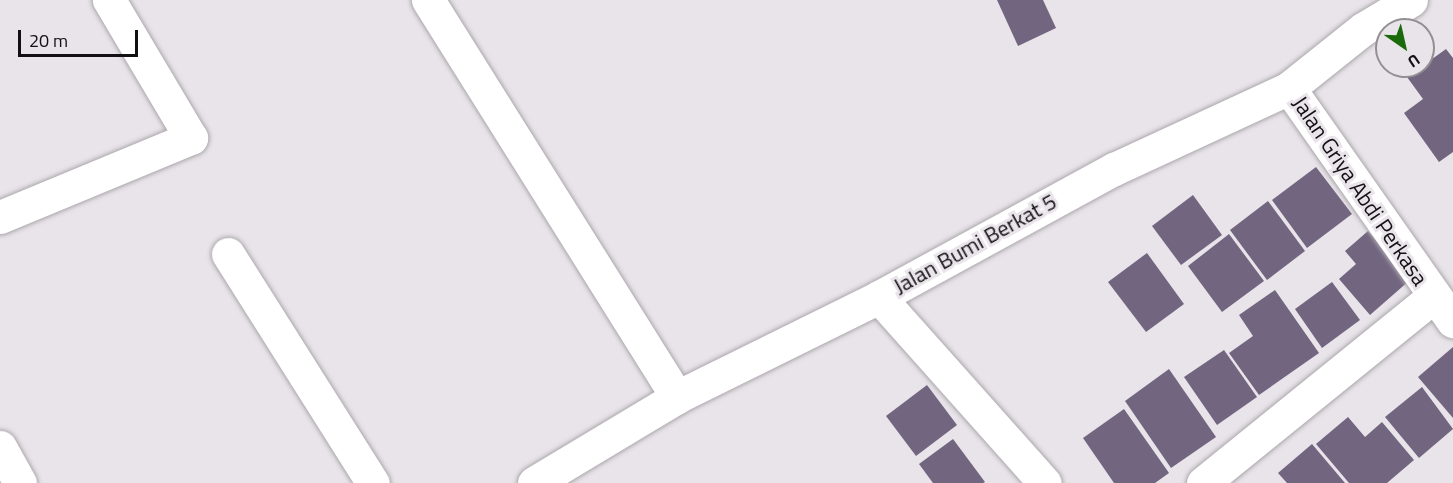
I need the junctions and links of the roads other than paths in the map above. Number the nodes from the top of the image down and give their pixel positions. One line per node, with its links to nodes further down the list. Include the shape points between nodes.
1 (109, 0): 5 (street, via 191,138)
2 (428, 0): 9 (street)
3 (1411, 0): 4 (street, Jalan Bumi Berkat 5, via 1363,29)
4 (1289, 88): 7 (street, Jalan Bumi Berkat 5, via 1114,169); 8 (street, Jalan Griya Abdi Perkasa)
5 (0, 216)
6 (228, 254): 12 (street)
7 (879, 297): 9 (street, Jalan Bumi Berkat 5); 14 (street)
8 (1443, 309): 15 (street)
9 (677, 397): 13 (street, Jalan Bumi Berkat 5)
10 (0, 447): 11 (street)
11 (20, 483)
12 (373, 483)
13 (534, 483)
14 (1045, 483)
15 (1203, 483)

